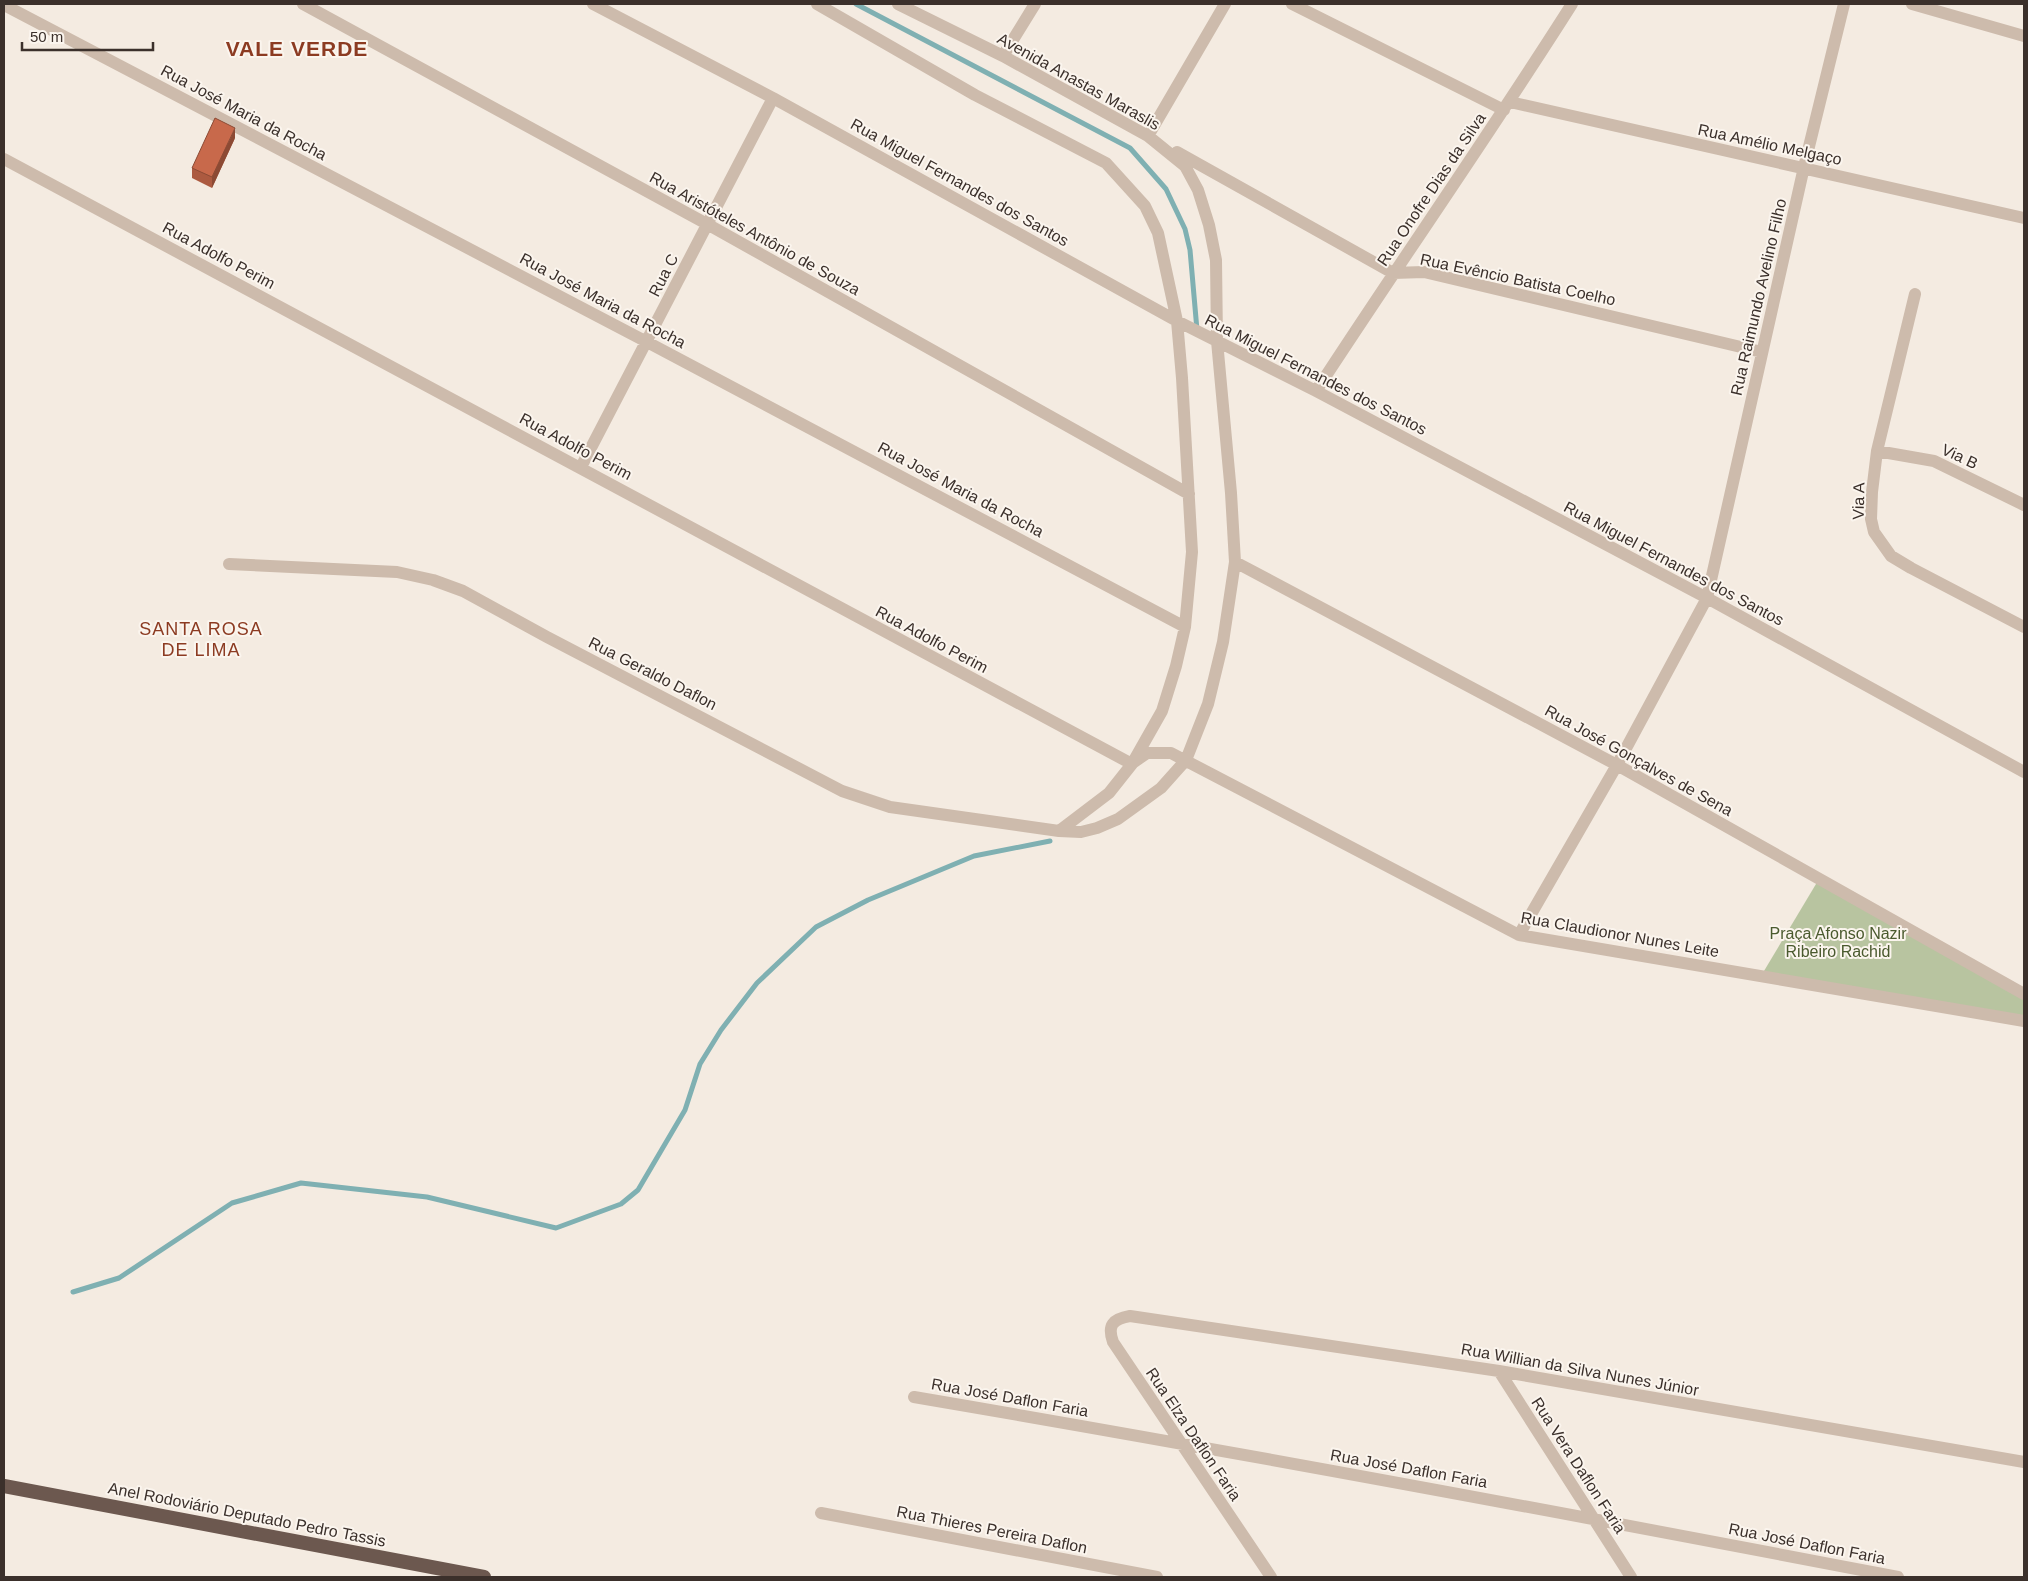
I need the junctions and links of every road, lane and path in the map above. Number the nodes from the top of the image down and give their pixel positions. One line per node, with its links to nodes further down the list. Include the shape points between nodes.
1 (303, 4): 20 (street, Rua Aristóteles Antônio de Souza)
2 (594, 4): 14 (street, Rua Miguel Fernandes dos Santos)
3 (817, 4): 23 (street, via 975,95 1106,163 1145,206 1158,233)
4 (898, 4): 13 (street, Avenida Anastas Maraslis)
5 (1035, 4): 13 (street)
6 (1224, 4): 16 (street)
7 (1292, 4): 15 (street, Rua Amélio Melgaço)
8 (1572, 4): 15 (street, Rua Onofre Dias da Silva)
9 (1844, 4): 18 (street, Rua Raimundo Avelino Filho)
10 (1912, 4): 12 (street)
11 (4, 5): 24 (street, Rua José Maria da Rocha)
12 (2024, 36)
13 (1003, 56): 16 (street, Avenida Anastas Maraslis)
14 (773, 98): 20 (street, Rua C); 23 (street, Rua Miguel Fernandes dos Santos)
15 (1507, 106): 18 (street, Rua Amélio Melgaço); 21 (street, Rua Onofre Dias da Silva)
16 (1148, 136): 21 (street); 25 (street, Avenida Anastas Maraslis, via 1185,166 1198,190 1216,260)
17 (4, 159): 29 (street, Rua Adolfo Perim)
18 (1804, 167): 19 (street, Rua Amélio Melgaço); 26 (street, Rua Raimundo Avelino Filho)
19 (2024, 218)
20 (707, 224): 24 (street, Rua C); 30 (street, Rua Aristóteles Antônio de Souza)
21 (1393, 273): 26 (street, Rua Evêncio Batista Coelho, via 1424,272); 27 (street, Rua Onofre Dias da Silva)
22 (1916, 294): 28 (street, Via A)
23 (1177, 321): 25 (street, Rua Miguel Fernandes dos Santos); 30 (street)
24 (647, 342): 29 (street, Rua C); 35 (street, Rua José Maria da Rocha)
25 (1217, 342): 27 (street, Rua Miguel Fernandes dos Santos); 32 (street, Avenida Anastas Maraslis)
26 (1762, 352): 34 (street, Rua Raimundo Avelino Filho)
27 (1316, 392): 34 (street, Rua Miguel Fernandes dos Santos)
28 (1877, 451): 31 (street, Via B, via 1934,461); 36 (street, Via A, via 1871,519 1874,532 1891,556)
29 (581, 467): 38 (street, Rua Adolfo Perim)
30 (1189, 494): 35 (street, via 1192,552)
31 (2024, 505)
32 (1235, 562): 37 (street, Avenida Anastas Maraslis, via 1223,642 1208,704); 39 (street, Rua José Gonçalves de Sena)
33 (229, 564): 41 (street, Rua Geraldo Daflon, via 397,572 433,580 463,591 842,791 890,807)
34 (1707, 598): 39 (street, Rua Raimundo Avelino Filho); 40 (street, Rua Miguel Fernandes dos Santos)
35 (1185, 626): 38 (street, via 1162,710)
36 (2024, 627)
37 (1186, 760): 38 (street, Rua Claudionor Nunes Leite, via 1171,753 1157,752 1147,753); 41 (street, Rua Geraldo Daflon, via 1161,788 1118,819 1081,832); 42 (street, Rua Claudionor Nunes Leite)
38 (1132, 764): 41 (street, via 1109,793)
39 (1617, 765): 42 (street, Rua Raimundo Avelino Filho); 43 (street, Rua José Gonçalves de Sena)
40 (2024, 772)
41 (1059, 831)
42 (1519, 935): 44 (street, Rua Claudionor Nunes Leite)
43 (2024, 994)
44 (2024, 1021)
45 (1130, 1316): 46 (street, Rua Willian da Silva Nunes Júnior); 48 (street, Rua Elza Daflon Faria, via 1122,1317 1111,1326 1113,1342)
46 (1499, 1371): 49 (street, Rua Willian da Silva Nunes Júnior); 52 (street, Rua Vera Daflon Faria)
47 (914, 1397): 48 (street, Rua José Daflon Faria)
48 (1181, 1442): 52 (street, Rua José Daflon Faria); 55 (street, Rua Elza Daflon Faria)
49 (2024, 1462)
50 (4, 1486): 53 (highway, Anel Rodoviário Deputado Pedro Tassis)
51 (821, 1513): 54 (street, Rua Thieres Pereira Daflon)
52 (1594, 1518): 56 (street, Rua Vera Daflon Faria); 57 (street, Rua José Daflon Faria)
53 (484, 1577)
54 (1158, 1577)
55 (1271, 1577)
56 (1632, 1577)
57 (1898, 1577)

